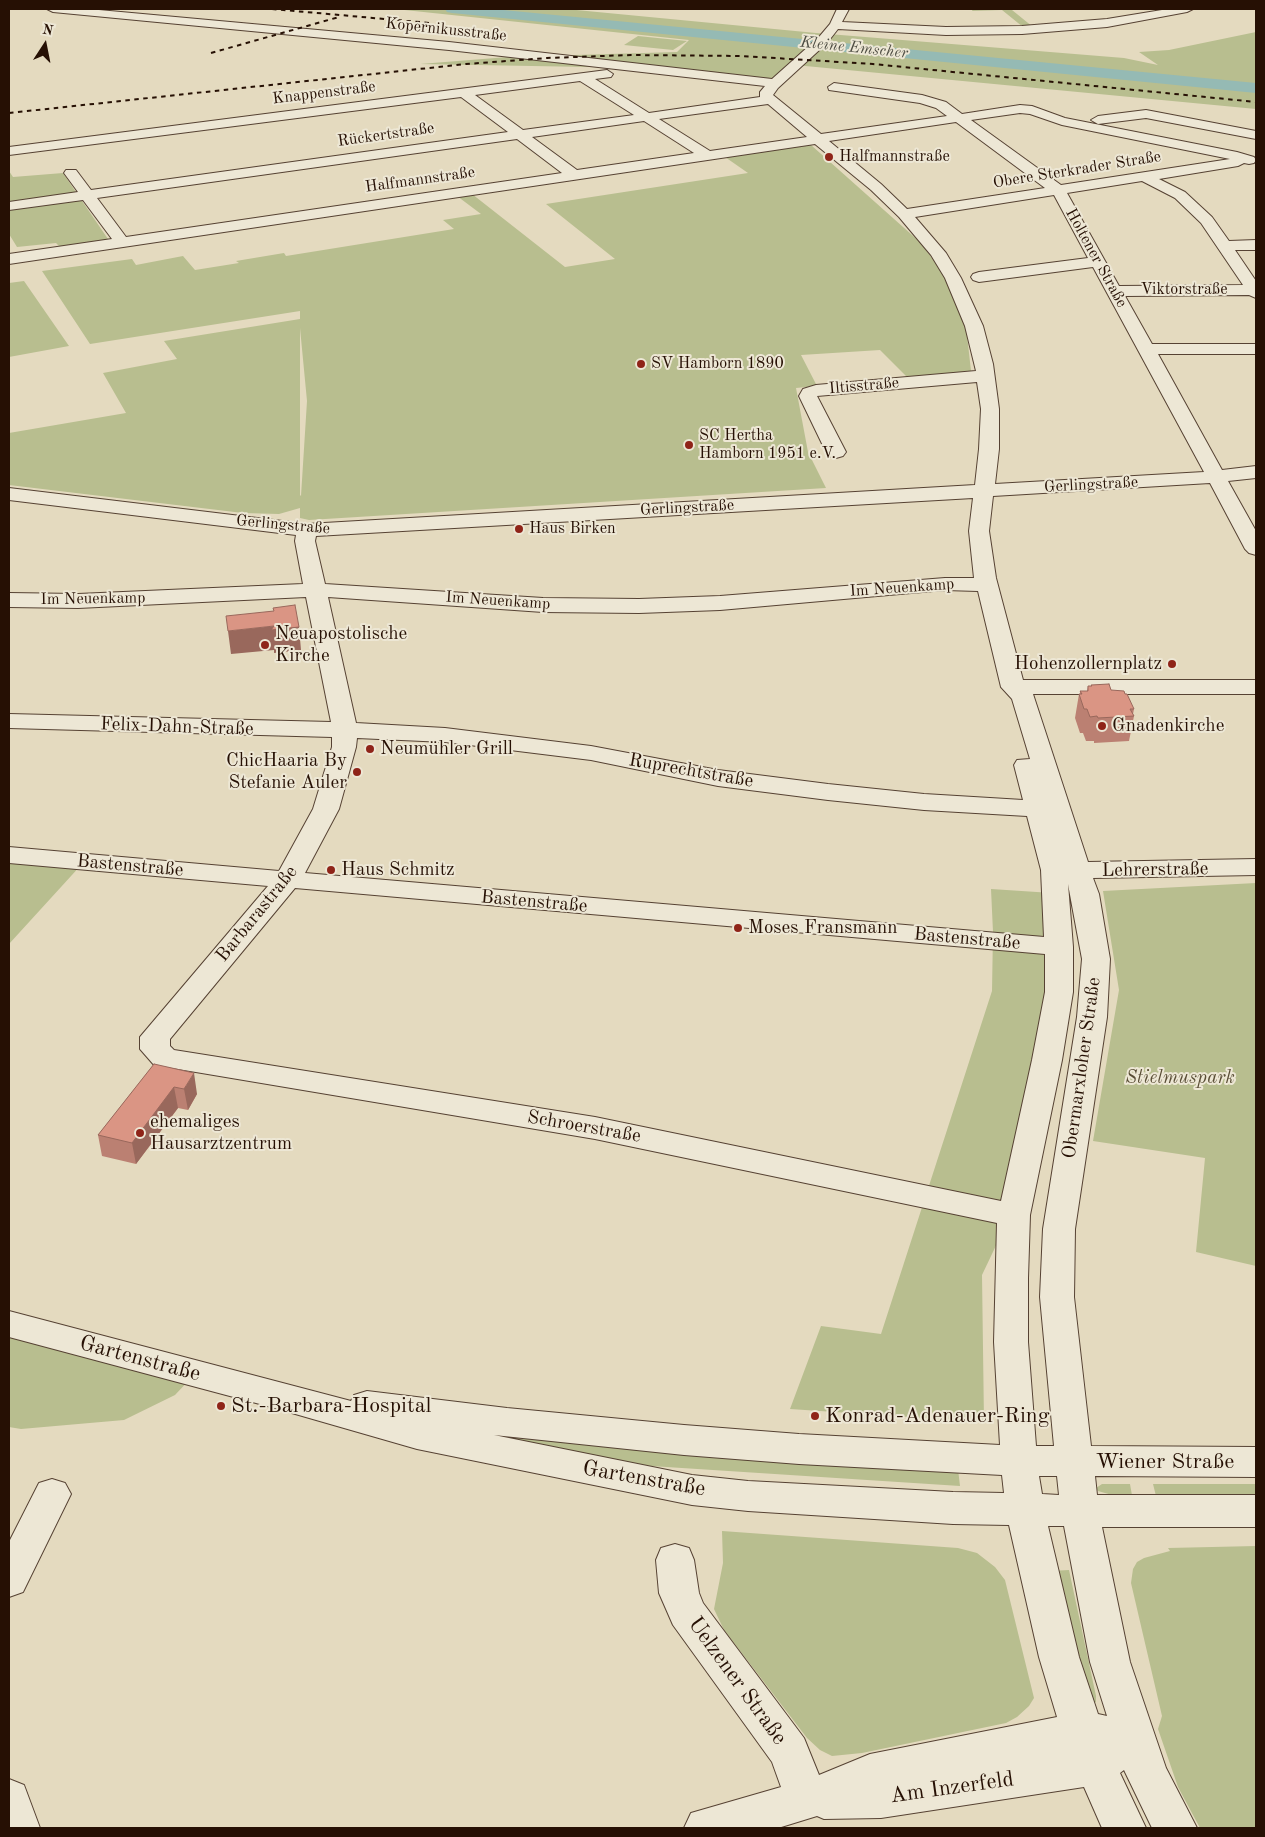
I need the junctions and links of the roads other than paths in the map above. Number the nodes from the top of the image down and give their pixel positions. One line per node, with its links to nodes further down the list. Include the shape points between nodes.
1 (53, 9): 5 (street, Kopernikusstraße, via 449,46)
2 (843, 9): 4 (street)
3 (1187, 9): 4 (street, via 1107,23 1022,30 946,31)
4 (835, 25): 7 (street)
5 (644, 68): 6 (street, Knappenstraße); 7 (street, Kopernikusstraße)
6 (584, 78): 9 (street, Knappenstraße); 12 (street)
7 (776, 82): 10 (street, via 767,92)
8 (834, 87): 13 (street, Holtener Straße, via 929,100)
9 (464, 93): 17 (street); 19 (street, Knappenstraße)
10 (768, 100): 12 (street, Rückertstraße); 18 (street, Obermarxloher Straße)
11 (1199, 112): 14 (street)
12 (643, 116): 17 (street, Rückertstraße); 20 (street)
13 (958, 117): 15 (street, Halfmannstraße, via 1026,109); 18 (street, Halfmannstraße); 25 (street, Holtener Straße)
14 (1188, 122): 15 (street, via 1146,114); 16 (street)
15 (1074, 124): 21 (street, Halfmannstraße)
16 (1253, 132)
17 (518, 134): 23 (street); 26 (street, Rückertstraße)
18 (816, 139): 20 (street, Halfmannstraße); 28 (street, Obermarxloher Straße)
19 (9, 151)
20 (707, 155): 23 (street, Halfmannstraße)
21 (1253, 159): 24 (street, Obere Sterkrader Straße)
22 (71, 173): 26 (street)
23 (574, 175): 29 (street, Halfmannstraße)
24 (1145, 177): 25 (street, Obere Sterkrader Straße); 31 (street, via 1166,187 1194,208)
25 (1059, 191): 28 (street, Obere Sterkrader Straße); 33 (street, Holtener Straße)
26 (87, 195): 27 (street, Rückertstraße); 29 (street)
27 (9, 206)
28 (904, 214): 39 (street, Obermarxloher Straße, via 938,253 954,278 974,326)
29 (122, 242): 32 (street, Halfmannstraße)
30 (1256, 245): 31 (street)
31 (1225, 246): 36 (street)
32 (12, 254)
33 (1097, 262): 34 (street); 35 (street, Holtener Straße)
34 (979, 277)
35 (1113, 291): 36 (street, Viktorstraße); 37 (street, Holtener Straße)
36 (1255, 291)
37 (1146, 349): 38 (street); 42 (street, Holtener Straße)
38 (1256, 349)
39 (986, 376): 40 (street, Iltisstraße, via 809,393); 43 (street, Obermarxloher Straße, via 990,439)
40 (836, 452)
41 (1256, 472): 42 (street, Gerlingstraße)
42 (1216, 477): 43 (street, Gerlingstraße); 46 (street, Holtener Straße)
43 (984, 491): 45 (street, Gerlingstraße); 47 (street, Obermarxloher Straße, via 979,531)
44 (9, 494): 45 (street, Gerlingstraße)
45 (307, 530): 48 (street, Barbarastraße, via 305,541)
46 (1256, 549)
47 (986, 585): 48 (street, Im Neuenkamp, via 945,584 720,603 639,606 543,605); 50 (street, Obermarxloher Straße)
48 (315, 590): 49 (street, Im Neuenkamp, via 167,598); 53 (street, Barbarastraße)
49 (9, 600)
50 (1013, 687): 51 (street); 54 (street, Obermarxloher Straße, via 1008,696); 57 (street, Obermarxloher Straße, via 1023,697)
51 (1256, 687)
52 (9, 721): 53 (street, Felix-Dahn-Straße)
53 (345, 730): 54 (street, Ruprechtstraße, via 445,735 516,743 591,753 738,781 914,801); 58 (street, Barbarastraße, via 344,747 326,809)
54 (1037, 809): 57 (street, Obermarxloher Straße)
55 (9, 855): 58 (street, Bastenstraße)
56 (1256, 867): 57 (street, Lehrerstraße)
57 (1066, 871): 59 (street, Obermarxloher Straße); 65 (street, Obermarxloher Straße, via 1085,894 1096,960 1092,1017 1059,1229 1057,1298)
58 (287, 880): 59 (street, Bastenstraße); 60 (street, Barbarastraße, via 155,1037)
59 (1059, 947): 61 (street, Obermarxloher Straße, via 1059,992 1048,1060)
60 (155, 1049): 61 (street, Schroerstraße, via 166,1058 595,1128)
61 (1014, 1215): 64 (street, Obermarxloher Straße, via 1011,1342)
62 (9, 1324): 63 (street, Gartenstraße)
63 (271, 1393): 64 (street, Gartenstraße, via 684,1440); 68 (street, Gartenstraße, via 417,1434 692,1490 853,1503)
64 (1019, 1461): 65 (street, Gartenstraße); 68 (street, Obermarxloher Straße)
65 (1074, 1462): 66 (street, Wiener Straße); 69 (street, Obermarxloher Straße)
66 (1256, 1462)
67 (52, 1494): 72 (street)
68 (1025, 1510): 69 (street, Gartenstraße); 74 (street, via 1058,1657)
69 (1080, 1511): 70 (street); 73 (street, via 1110,1662)
70 (1256, 1511)
71 (675, 1560): 76 (street, Uelzener Straße, via 679,1593 688,1612 789,1752)
72 (9, 1580)
73 (1134, 1739): 74 (street); 80 (street, via 1147,1774)
74 (1088, 1749): 76 (street, Am Inzerfeld, via 881,1798); 79 (street)
75 (9, 1799): 77 (street)
76 (807, 1800): 78 (street, Am Inzerfeld)
77 (18, 1828)
78 (706, 1828)
79 (1124, 1828)
80 (1175, 1828)

